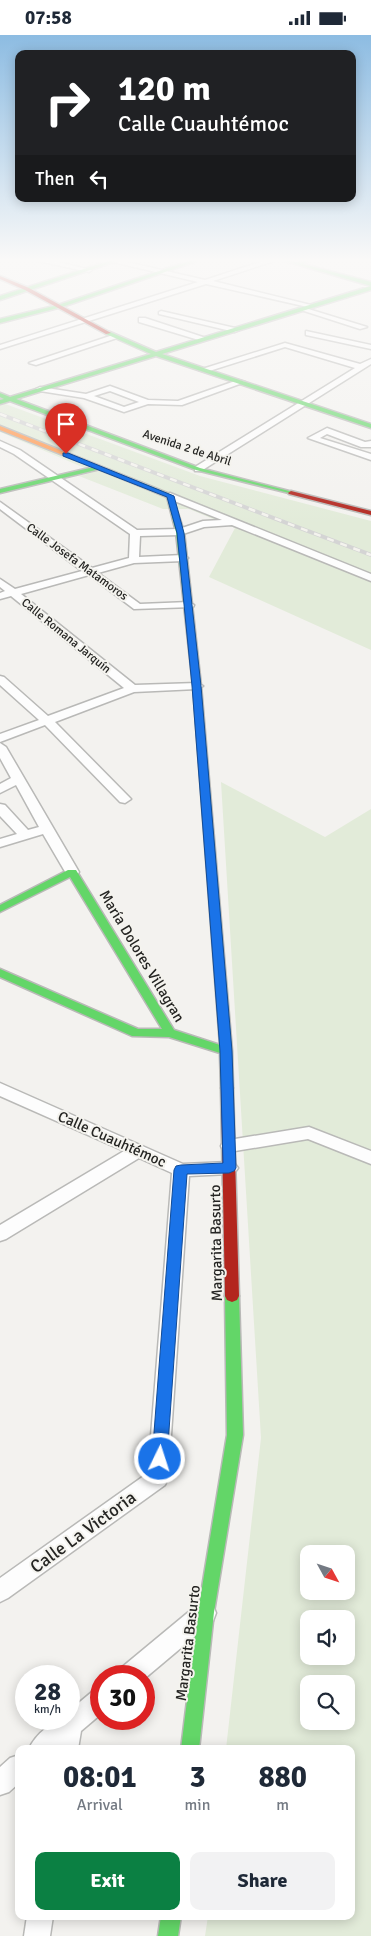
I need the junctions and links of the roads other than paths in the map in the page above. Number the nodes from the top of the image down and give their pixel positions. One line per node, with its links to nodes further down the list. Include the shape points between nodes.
1 (82, 348): 8 (street)
2 (141, 348): 6 (main road)
3 (177, 348): 6 (main road)
4 (276, 348): 10 (street)
5 (294, 348): 9 (street)
6 (156, 354): 10 (main road); 13 (main road)
7 (371, 361): 9 (street)
8 (33, 363)
9 (359, 368): 11 (street); 17 (street)
10 (204, 370): 12 (main road)
11 (371, 371)
12 (241, 382): 16 (street, via 179,403); 17 (main road)
13 (40, 389): 14 (street); 15 (main road)
14 (86, 396): 16 (street, via 110,388); 16 (street, via 124,410)
15 (3, 399): 24 (main road, Avenida 2 de Abril)
16 (147, 401)
17 (305, 403): 18 (main road); 24 (street)
18 (370, 424)
19 (0, 428): 23 (main road)
20 (0, 444): 25 (street)
21 (371, 444): 22 (street, via 364,445 327,431 312,438)
22 (370, 455)
23 (98, 468): 25 (main road); 27 (main road)
24 (198, 469): 29 (main road, Avenida 2 de Abril)
25 (56, 478): 26 (main road); 31 (street)
26 (0, 491)
27 (170, 496): 30 (street); 32 (main road, Margarita Basurto)
28 (0, 505): 35 (street, Calle Josefa Matamoros)
29 (371, 513)
30 (235, 523): 32 (street, via 203,524); 36 (street)
31 (135, 533): 32 (street); 34 (street)
32 (180, 533): 33 (main road, Margarita Basurto)
33 (184, 558): 34 (street); 40 (main road, Margarita Basurto)
34 (134, 560): 35 (street)
35 (91, 572): 38 (street); 40 (street, Calle Josefa Matamoros, via 138,607)
36 (371, 578)
37 (0, 582): 38 (street, Calle Romana Jarquín)
38 (12, 592): 39 (street); 43 (street, Calle Romana Jarquín)
39 (0, 596)
40 (188, 605): 42 (main road, Margarita Basurto)
41 (0, 679): 44 (street)
42 (197, 686): 43 (street); 60 (main road, Margarita Basurto)
43 (132, 689): 44 (street)
44 (46, 720): 45 (street); 49 (street)
45 (0, 738)
46 (0, 747): 47 (street)
47 (18, 779): 48 (street); 51 (street)
48 (0, 789)
49 (125, 799)
50 (0, 808): 52 (street)
51 (46, 829): 52 (street); 54 (street)
52 (25, 835): 53 (street)
53 (0, 843)
54 (75, 880): 56 (main road); 59 (main road, María Dolores Villagran)
55 (36, 904): 57 (main road)
56 (0, 909)
57 (0, 921)
58 (0, 973): 59 (main road, via 136,1033)
59 (170, 1033): 60 (main road, María Dolores Villagran)
60 (226, 1051): 62 (main road, Margarita Basurto)
61 (0, 1089): 63 (street, Calle Cuauhtémoc)
62 (229, 1146): 64 (street, via 309,1133); 65 (main road, Margarita Basurto)
63 (138, 1151): 66 (street, Calle Cuauhtémoc); 67 (street)
64 (371, 1158)
65 (229, 1168): 66 (street, Calle Cuauhtémoc); 69 (main road, Margarita Basurto, via 235,1435)
66 (181, 1170): 68 (street, Calle La Victoria, via 158,1478)
67 (0, 1234)
68 (0, 1591)
69 (206, 1613): 70 (street); 77 (main road, Margarita Basurto)
70 (142, 1665)
71 (90, 1708): 72 (street)
72 (80, 1717)
73 (64, 1730): 75 (street)
74 (69, 1730): 76 (street)
75 (46, 1745)
76 (67, 1745)
77 (190, 1745)
78 (15, 1770): 79 (street)
79 (0, 1783)
80 (39, 1920): 82 (street)
81 (170, 1920): 83 (main road)
82 (37, 1936)
83 (168, 1936)

